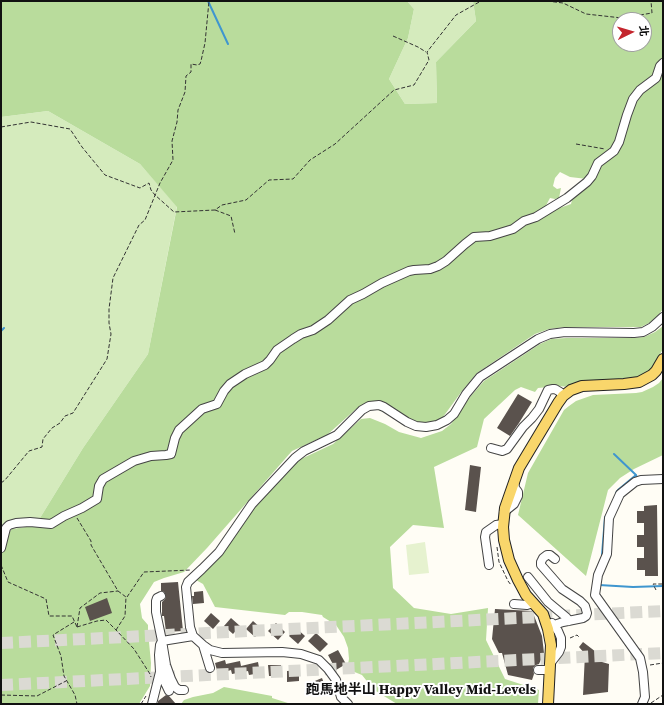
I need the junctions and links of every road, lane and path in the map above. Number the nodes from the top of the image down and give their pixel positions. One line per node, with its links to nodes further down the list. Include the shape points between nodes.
1 (209, 1): 12 (path, via 201,62 197,65 191,64 191,72 186,76 185,92 178,110 172,141 173,160)
2 (481, 1): 6 (path, via 456,14)
3 (547, 1): 4 (path, via 563,3 586,14 622,18 652,13)
4 (651, 1)
5 (393, 36): 6 (path)
6 (427, 52): 13 (path, via 428,60 414,86 394,90 335,144 310,160 293,179 269,180 246,200 222,205)
7 (663, 63): 11 (street, via 656,78 634,97 618,145)
8 (2, 127): 9 (path); 12 (path, via 31,122 70,129 105,175 140,188 149,183)
9 (1, 130)
10 (576, 144): 11 (path, via 605,149)
11 (608, 156): 21 (street, via 598,163 586,184 536,217 511,230 474,237 438,266 427,270 409,271 350,300 314,330 295,337 277,350 265,364 230,384 217,404 202,409 179,430 171,454 134,461 104,479 99,486 97,499)
12 (155, 195): 13 (path, via 174,212); 20 (path, via 145,220 139,225 113,278 109,309 111,334 107,359 73,413 65,416 52,428 43,439 42,447 29,451)
13 (215, 210): 14 (path, via 231,216)
14 (236, 234)
15 (663, 318): 27 (street, via 643,332 565,332 538,339 480,377 454,414 437,425 416,426 384,407 369,406 337,434 295,458 252,504 219,552)
16 (663, 359): 17 (main road, via 652,375 639,382 582,386)
17 (563, 396): 18 (street, via 553,388 548,390 539,409 522,427 507,449); 22 (main road, via 519,468 504,508)
18 (491, 448)
19 (663, 479): 48 (street, via 638,481 620,494 609,518 606,554 598,575 596,595 640,658)
20 (1, 483)
21 (74, 512): 23 (street, via 51,524 30,522 9,525); 31 (path)
22 (503, 524): 26 (street, via 496,525 486,532); 34 (main road, via 509,560 526,595)
23 (1, 548)
24 (555, 559): 37 (street, via 547,555 541,565 562,589 587,609 584,618)
25 (1, 565): 38 (path, via 8,582 46,599 49,616 72,616)
26 (488, 565)
27 (202, 569): 33 (path, via 144,572); 42 (street, via 191,578 186,587)
28 (528, 577): 37 (street, via 548,602)
29 (663, 584): 30 (path, via 654,584)
30 (656, 590)
31 (118, 591): 33 (path); 40 (path, via 100,593 80,608)
32 (161, 596): 45 (street, via 156,601 156,612)
33 (126, 597): 41 (path, via 125,616)
34 (533, 603): 35 (street); 36 (main road)
35 (514, 604)
36 (543, 614): 39 (street); 50 (main road, via 551,645)
37 (569, 621): 39 (street)
38 (74, 622): 40 (path); 54 (path, via 53,635)
39 (554, 626): 50 (street, via 561,638 561,647)
40 (77, 627): 41 (path, via 106,620)
41 (116, 630): 53 (path, via 134,649 150,674)
42 (193, 636): 45 (street); 46 (street)
43 (579, 637): 44 (path, via 577,635)
44 (570, 638)
45 (162, 641): 52 (street, via 158,655); 55 (street, via 170,679 175,687)
46 (203, 646): 49 (street); 62 (street, via 222,653 282,652 301,654 319,660 336,680 340,697)
47 (663, 663): 48 (path)
48 (642, 666): 59 (street)
49 (210, 668)
50 (549, 668): 51 (street); 63 (main road)
51 (538, 670)
52 (160, 672): 56 (street); 61 (street)
53 (151, 680)
54 (67, 681): 57 (path, via 37,696); 60 (path)
55 (184, 690)
56 (169, 691)
57 (1, 695)
58 (663, 695): 59 (path, via 650,703)
59 (643, 701)
60 (77, 704)
61 (152, 704)
62 (348, 704)
63 (548, 704)

